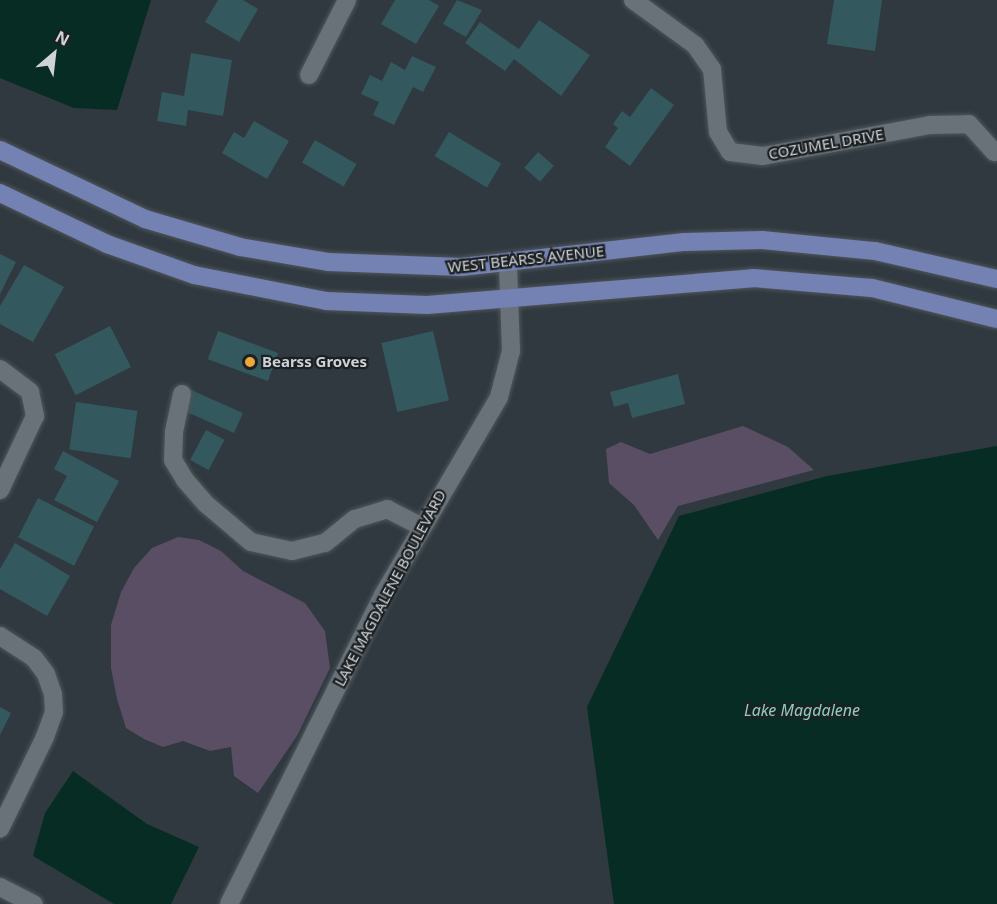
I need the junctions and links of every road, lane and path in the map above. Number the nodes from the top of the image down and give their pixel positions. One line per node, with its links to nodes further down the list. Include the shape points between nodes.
1 (347, 0): 3 (street)
2 (633, 0): 5 (street, COZUMEL DRIVE, via 695,45 712,69 718,132 730,152 763,156 930,125 969,124)
3 (309, 75)
4 (0, 150): 7 (main road, WEST BEARSS AVENUE, via 134,214 240,246 370,266)
5 (996, 153)
6 (0, 193): 9 (main road, via 129,253 249,288 326,301 385,305)
7 (508, 264): 8 (main road, WEST BEARSS AVENUE, via 685,242 762,240 875,251); 9 (street, LAKE MAGDALENE BOULEVARD)
8 (997, 279)
9 (512, 300): 10 (main road, via 645,284 753,278 872,288); 14 (street, LAKE MAGDALENE BOULEVARD, via 512,351 499,397)
10 (997, 319)
11 (0, 369): 13 (street, via 30,392 35,416)
12 (182, 394): 14 (street, via 173,460 184,480 206,504 251,542 292,551 325,543 355,519 387,509)
13 (0, 490)
14 (422, 527): 19 (street, LAKE MAGDALENE BOULEVARD, via 330,698)
15 (0, 636): 16 (street, via 34,658 46,674 54,694 54,712)
16 (0, 829)
17 (0, 887): 18 (street)
18 (34, 904)
19 (229, 904)

